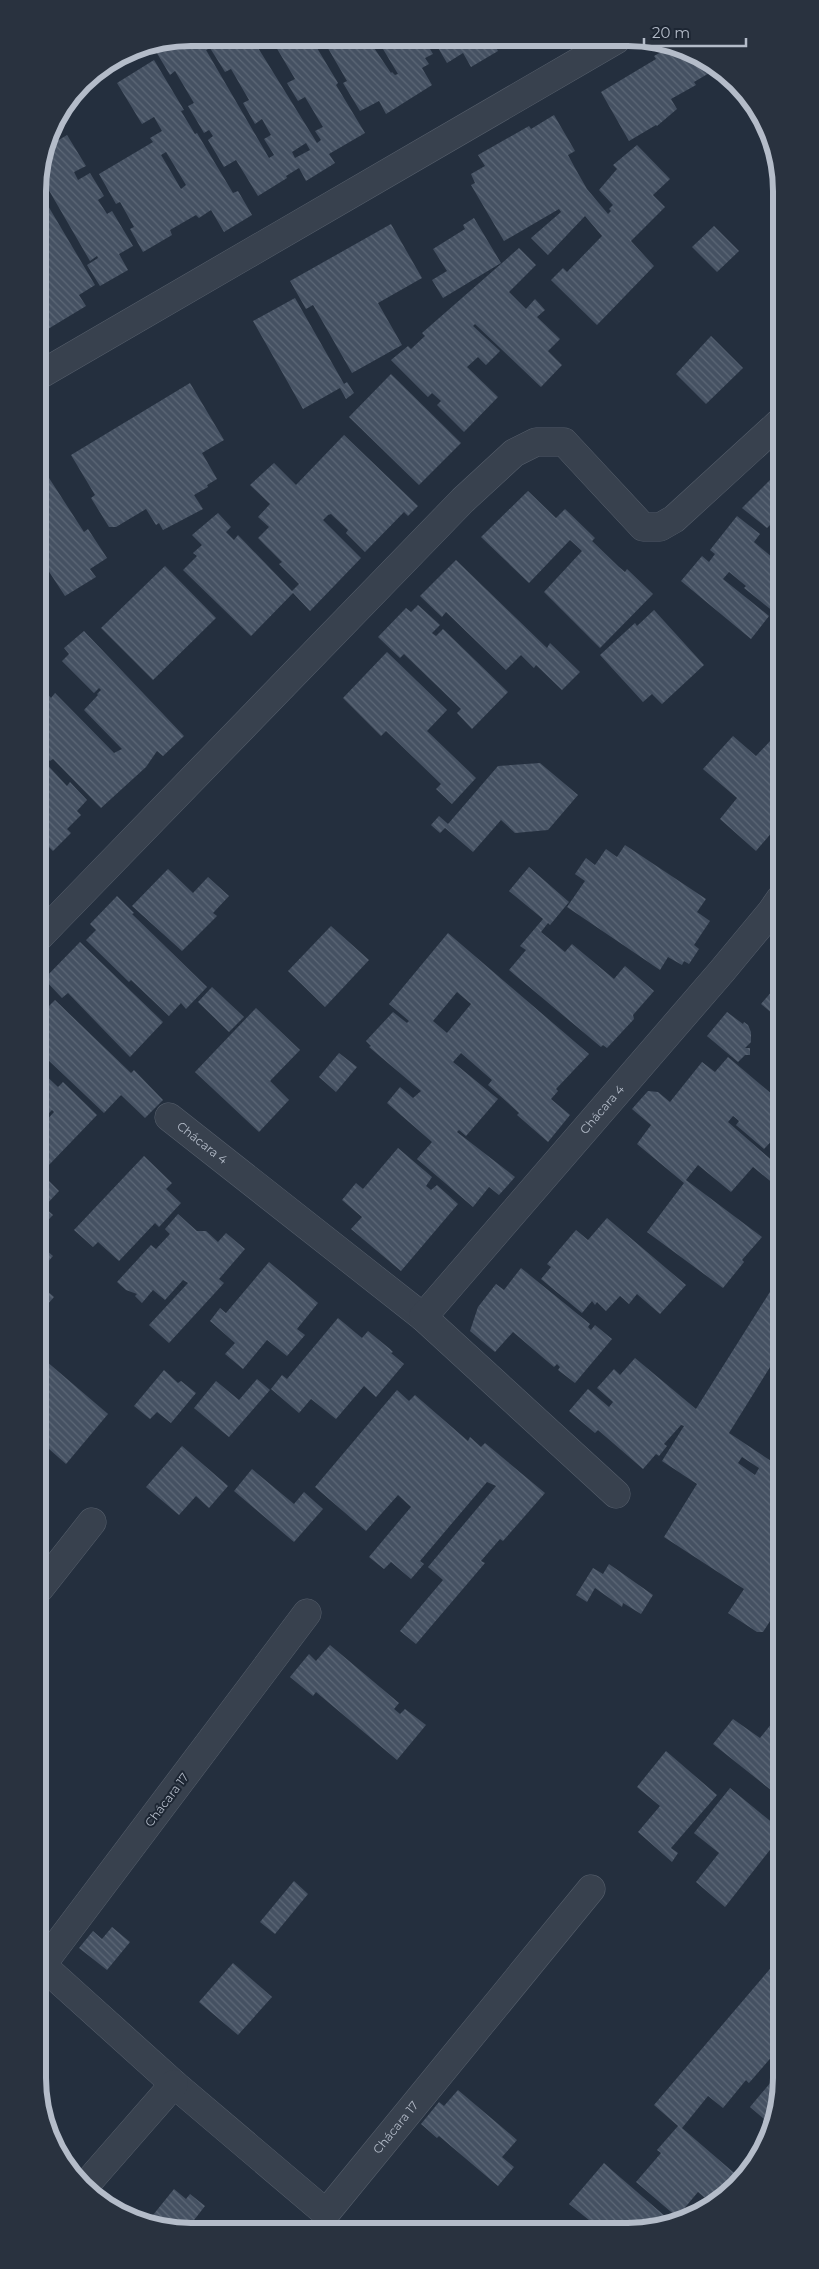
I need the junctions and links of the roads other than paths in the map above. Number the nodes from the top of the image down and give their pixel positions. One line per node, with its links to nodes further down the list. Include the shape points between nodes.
1 (606, 46): 2 (street)
2 (47, 371)
3 (773, 430): 5 (street, via 674,519 660,527 643,528 564,442 536,442 514,453 463,500)
4 (773, 910): 7 (street, Chácara 4)
5 (47, 929)
6 (170, 1117): 7 (street, Chácara 4)
7 (423, 1317): 8 (street, Chácara 4)
8 (616, 1494)
9 (92, 1522): 10 (street)
10 (46, 1580)
11 (307, 1613): 13 (street, Chácara 17)
12 (591, 1889): 15 (street, Chácara 17, via 326,2213)
13 (46, 1960)
14 (46, 1969): 15 (street, Chácara 17)
15 (174, 2084): 16 (street)
16 (90, 2181)

